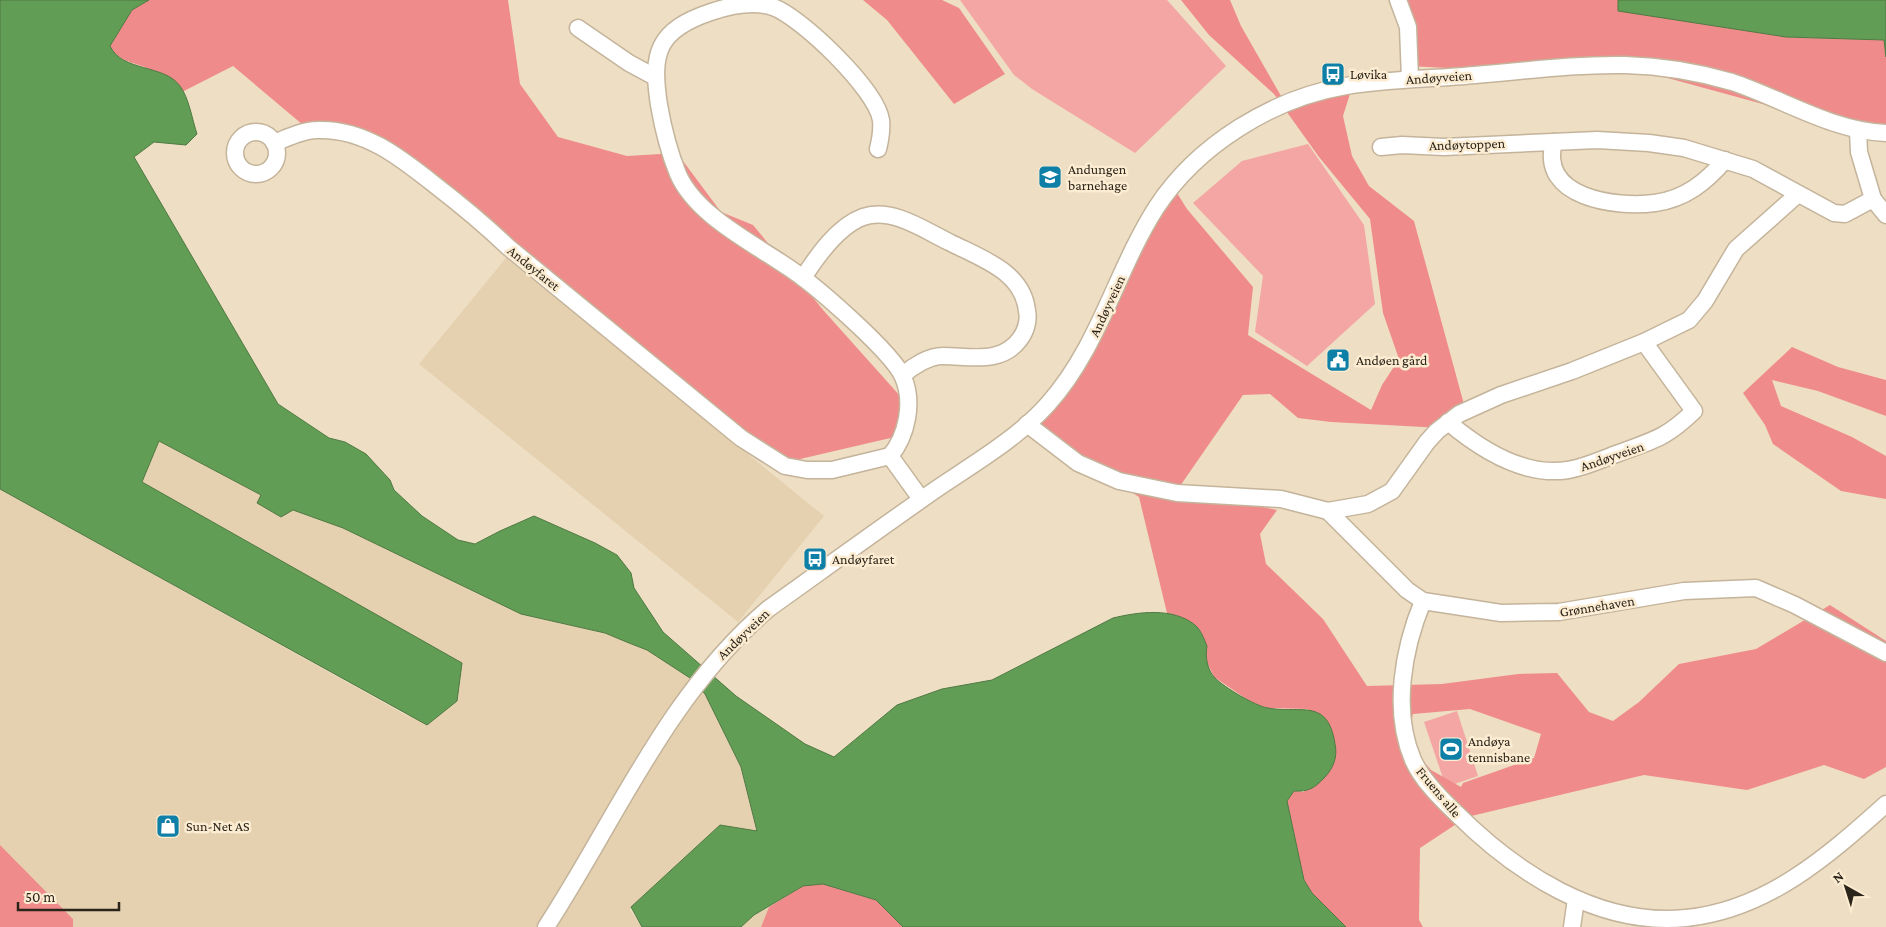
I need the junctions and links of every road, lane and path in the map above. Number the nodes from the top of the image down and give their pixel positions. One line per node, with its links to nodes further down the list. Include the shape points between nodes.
1 (1398, 0): 4 (street, via 1408,27)
2 (578, 28): 3 (street)
3 (655, 77): 10 (street, via 659,49 681,26 697,17 730,7 760,4 773,7 800,24 841,61 870,95 881,120); 15 (street, via 663,127 684,186 703,208)
4 (1410, 79): 5 (street, Andøyveien, via 1588,66 1652,67 1730,82); 19 (street, Andøyveien, via 1348,86 1298,99 1250,122 1212,148 1162,200 1137,242 1091,340 1071,374 1048,404)
5 (1858, 131): 6 (street, Andøyveien); 13 (street, via 1859,152)
6 (1886, 133)
7 (1554, 142): 9 (street, Andøytoppen); 11 (street, Andøytoppen, via 1649,143 1684,148); 11 (street, via 1551,159 1554,172 1562,182 1586,197 1618,203 1656,203 1683,195 1708,181)
8 (274, 143): 20 (street, Andøyfaret, via 316,129 353,135 387,149 472,213 508,247 741,438 785,466 832,470)
9 (1381, 147)
10 (878, 149)
11 (1725, 160): 12 (street, Andøytoppen, via 1753,169)
12 (1798, 194): 13 (street, Andøytoppen, via 1834,213 1845,214); 16 (street, via 1736,249 1705,301 1689,320)
13 (1874, 199): 14 (street)
14 (1886, 215)
15 (804, 278): 17 (street, via 866,334); 17 (street, via 820,255 852,222 865,216 882,215 903,221 992,264 1021,289 1028,314 1026,329 1010,349 984,358 941,356)
16 (1644, 342): 18 (street, via 1472,407); 18 (street, Andøyveien, via 1694,411 1680,426 1647,445 1570,470 1544,471 1520,466 1496,455)
17 (903, 375): 20 (street, via 907,389 907,424 898,447)
18 (1448, 422): 22 (street, via 1427,442 1392,491 1368,504)
19 (1027, 424): 21 (street, Andøyveien); 22 (street, via 1078,463 1119,481 1178,493 1281,499)
20 (890, 456): 21 (street)
21 (922, 499): 27 (street, Andøyveien, via 768,609 710,665 659,736)
22 (1328, 511): 23 (street, Grønnehaven, via 1407,590)
23 (1423, 601): 24 (street, Grønnehaven, via 1501,613 1559,612 1684,591 1756,588); 26 (street, Fruens alle, via 1411,636 1402,700 1406,733 1419,771 1472,829 1530,874)
24 (1886, 653)
25 (1886, 804): 26 (street, Fruens alle, via 1803,874 1749,904 1686,918 1650,917)
26 (1576, 899): 28 (street)
27 (546, 927)
28 (1572, 927)

